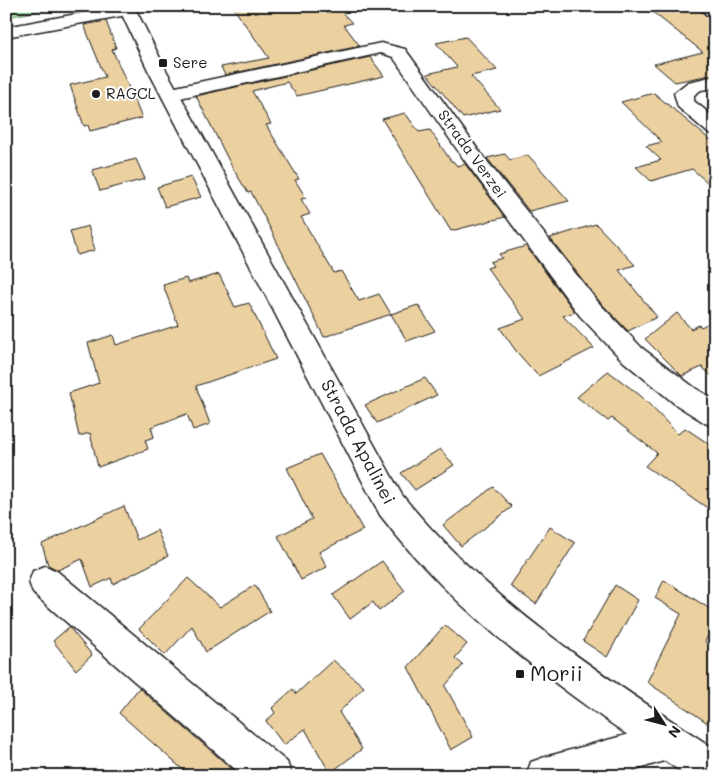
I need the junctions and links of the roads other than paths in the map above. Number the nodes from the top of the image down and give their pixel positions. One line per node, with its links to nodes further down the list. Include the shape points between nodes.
1 (706, 6): 3 (street)
2 (126, 8): 4 (street); 6 (street, Strada Apalinei)
3 (715, 13)
4 (6, 32)
5 (715, 82): 7 (street, via 694,86 684,93 685,103)
6 (171, 94): 8 (street, Strada Verzei, via 381,48 399,53 588,309 633,355); 10 (street, Strada Apalinei, via 391,505 416,539 472,596 509,626)
7 (715, 129)
8 (715, 415)
9 (45, 582): 12 (street)
10 (670, 742): 11 (street, Strada Apalinei); 13 (street)
11 (715, 772)
12 (273, 776)
13 (546, 776)

